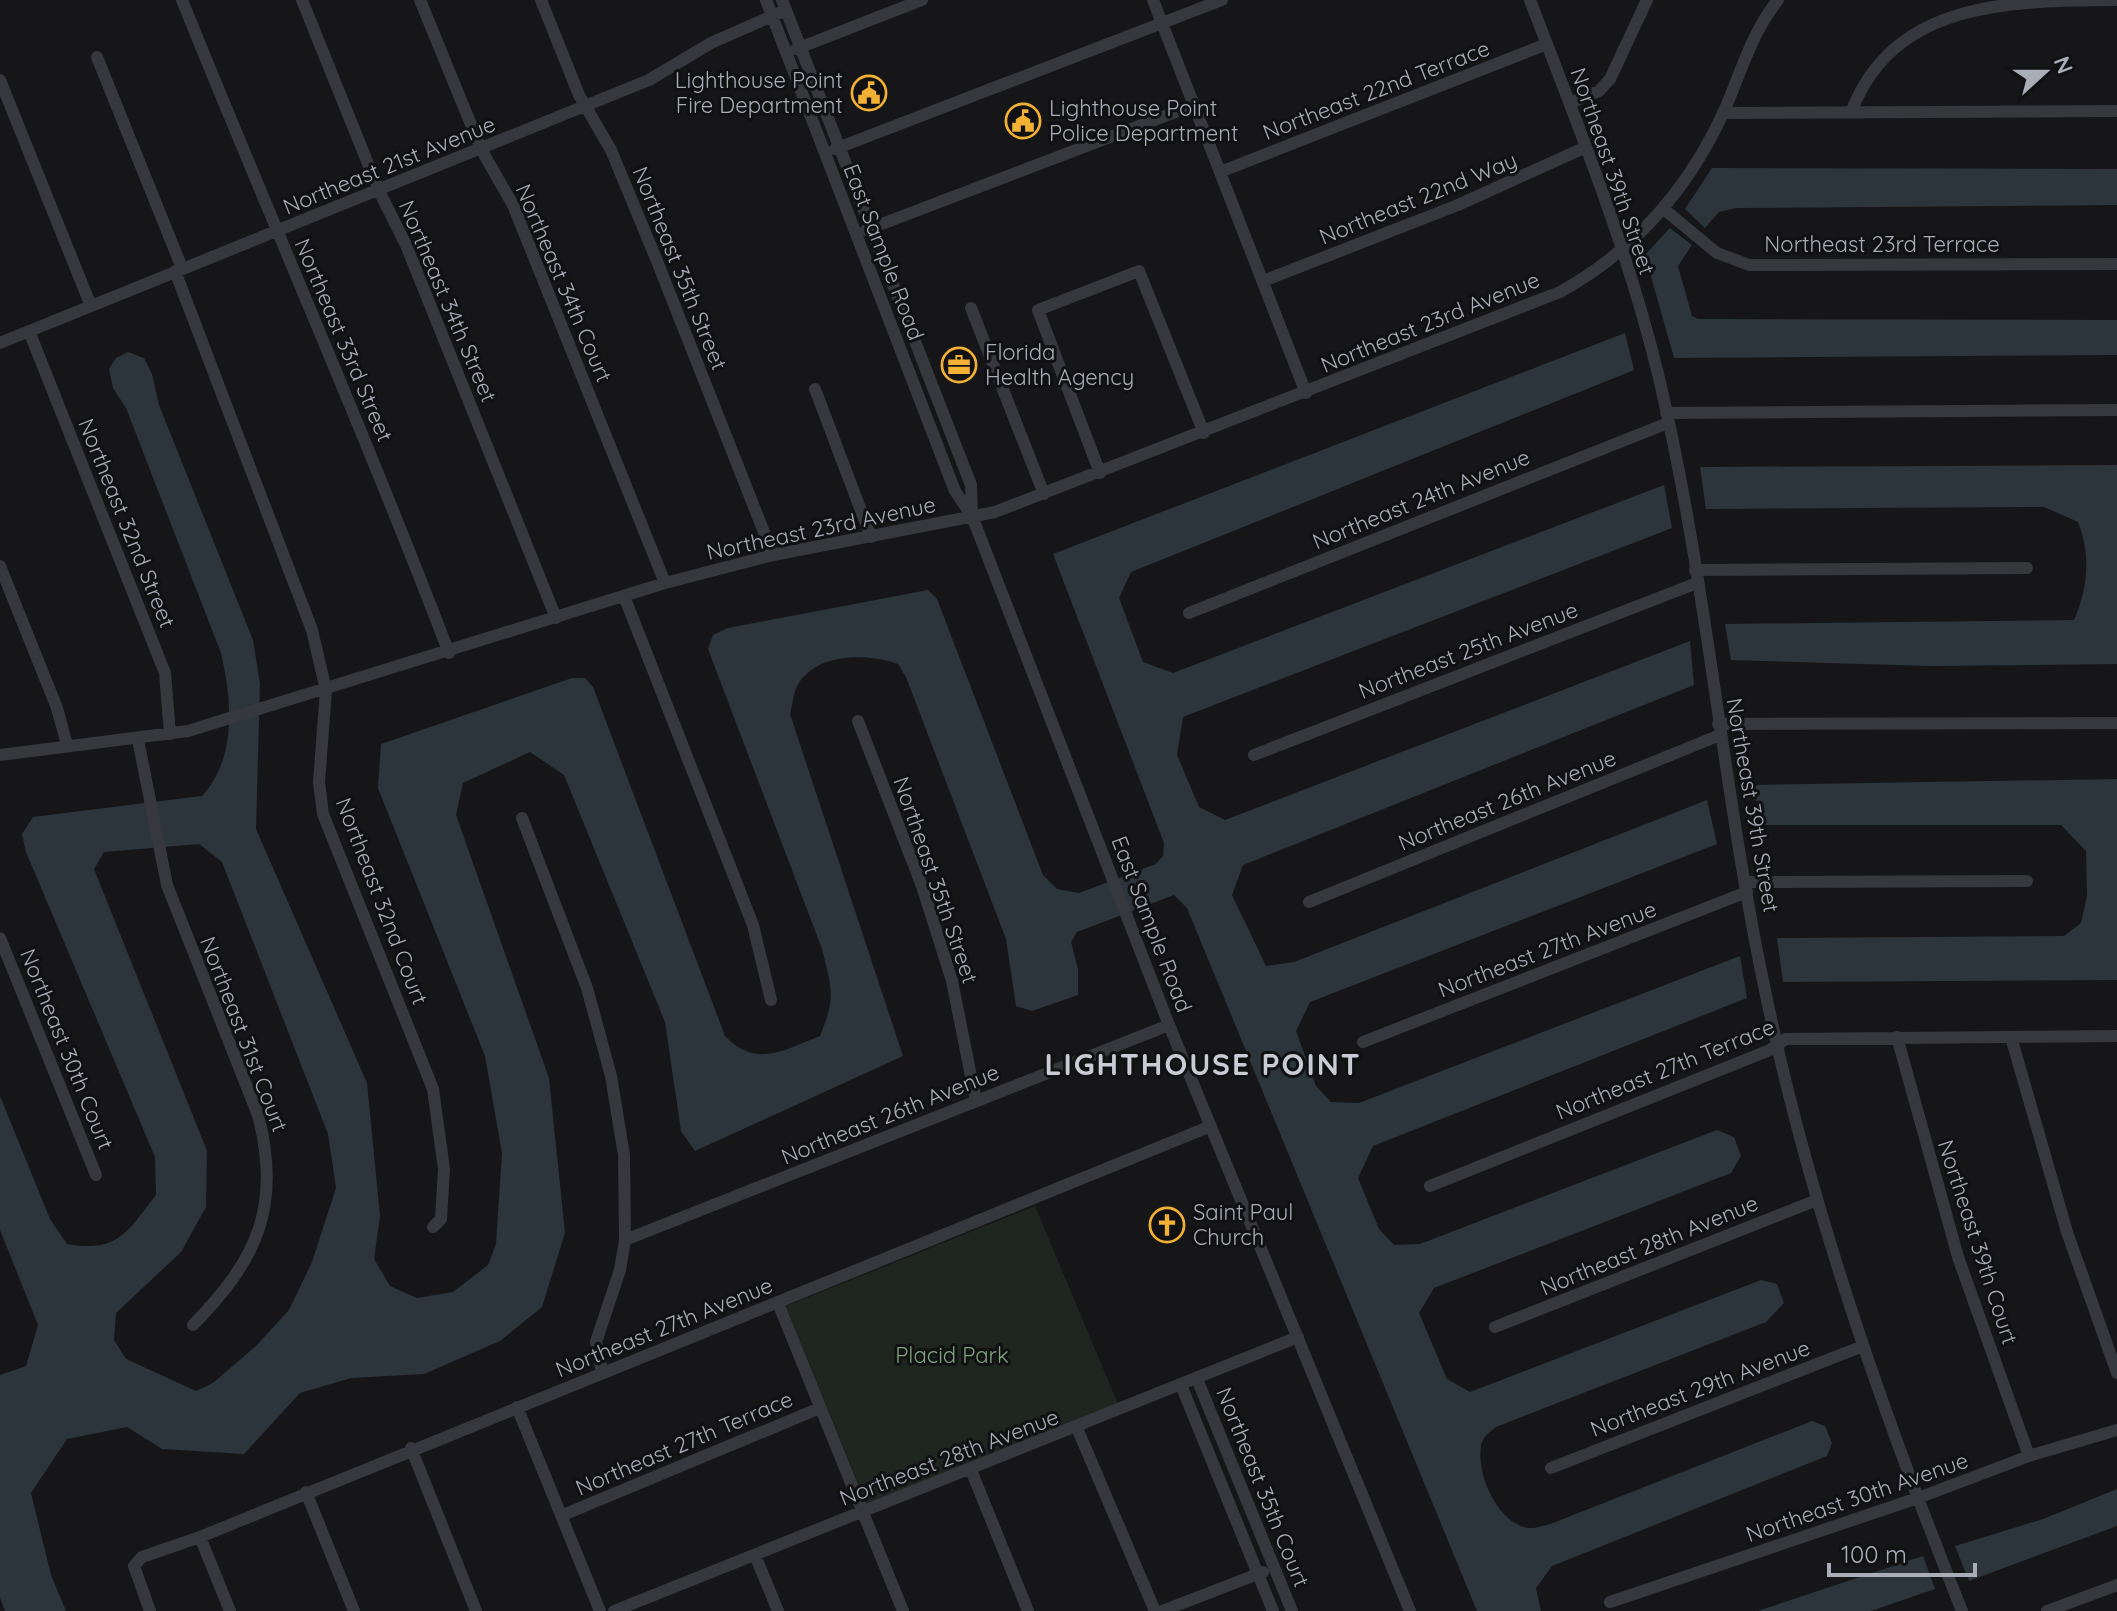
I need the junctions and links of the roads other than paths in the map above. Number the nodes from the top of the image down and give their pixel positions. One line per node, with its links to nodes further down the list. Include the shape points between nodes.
1 (182, 0): 35 (street, Northeast 33rd Street)
2 (302, 0): 32 (street, Northeast 34th Street)
3 (420, 0): 29 (street, Northeast 34th Court)
4 (541, 0): 23 (street, Northeast 35th Street)
5 (766, 0): 14 (street, East Sample Road)
6 (922, 0): 17 (street)
7 (1153, 0): 15 (street)
8 (1222, 0): 15 (street)
9 (1530, 0): 16 (street, Northeast 39th Street)
10 (1647, 0): 21 (street, via 1610,79 1599,91)
11 (1778, 0): 26 (street, Northeast 23rd Avenue, via 1756,31)
12 (2117, 0): 24 (street, via 2002,1 1940,15 1918,26 1881,58)
13 (784, 5): 14 (street, Northeast 21st Avenue); 17 (street, East Sample Road)
14 (772, 16): 18 (street, East Sample Road); 23 (street, Northeast 21st Avenue, via 711,43 655,77)
15 (1162, 24): 22 (street); 27 (street)
16 (1547, 44): 21 (street, Northeast 39th Street); 31 (street, Northeast 22nd Terrace)
17 (801, 47): 18 (street); 27 (street, East Sample Road)
18 (786, 53): 30 (street, East Sample Road)
19 (97, 57): 39 (street, Northeast 32nd Court)
20 (0, 80): 41 (street)
21 (1570, 103): 28 (street, Northeast 39th Street)
22 (1194, 105): 31 (street); 34 (street)
23 (585, 106): 29 (street, Northeast 21st Avenue); 56 (street, Northeast 35th Street, via 611,150)
24 (1852, 110): 25 (street); 26 (street)
25 (2117, 111)
26 (1723, 113): 33 (street, Northeast 23rd Avenue)
27 (840, 147): 30 (street); 34 (street, East Sample Road)
28 (1586, 147): 37 (street, Northeast 39th Street); 40 (street, Northeast 22nd Way, via 1502,187)
29 (481, 149): 32 (street, Northeast 21st Avenue); 60 (street, Northeast 34th Court, via 513,205)
30 (825, 153): 36 (street, East Sample Road)
31 (1220, 172): 40 (street)
32 (379, 191): 35 (street, Northeast 21st Avenue); 63 (street, Northeast 34th Street, via 406,245)
33 (1670, 214): 37 (street, Northeast 23rd Avenue); 38 (street, Northeast 23rd Terrace, via 1727,259 1749,265)
34 (871, 229): 36 (street); 48 (street, East Sample Road)
35 (277, 232): 39 (street, Northeast 21st Avenue); 64 (street, Northeast 33rd Street)
36 (855, 232): 50 (street, East Sample Road)
37 (1622, 252): 46 (street, Northeast 23rd Avenue, via 1560,292); 49 (street, Northeast 39th Street)
38 (2117, 264)
39 (178, 270): 41 (street, Northeast 21st Avenue); 65 (street, Northeast 32nd Court, via 304,605)
40 (1263, 281): 46 (street)
41 (91, 306): 43 (street, Northeast 21st Avenue)
42 (971, 308): 53 (street)
43 (29, 331): 44 (street, Northeast 21st Avenue); 69 (street, Northeast 32nd Street, via 165,673)
44 (0, 343)
45 (815, 389): 55 (street)
46 (1306, 393): 51 (street, Northeast 23rd Avenue)
47 (2117, 410): 49 (street, Northeast 24th Avenue)
48 (945, 418): 50 (street); 54 (street, East Sample Road, via 971,485)
49 (1667, 418): 59 (street, Northeast 39th Street); 62 (street, Northeast 24th Avenue)
50 (929, 424): 54 (street, East Sample Road, via 955,491)
51 (1204, 433): 52 (street, Northeast 23rd Avenue); 52 (street, via 1139,271 1038,310)
52 (1100, 473): 53 (street, Northeast 23rd Avenue)
53 (1044, 494): 54 (street, Northeast 23rd Avenue)
54 (972, 516): 55 (street, Northeast 23rd Avenue); 80 (street, East Sample Road)
55 (871, 537): 56 (street, Northeast 23rd Avenue)
56 (773, 555): 60 (street, Northeast 23rd Avenue)
57 (0, 566): 71 (street)
58 (2027, 568): 59 (street, Northeast 25th Avenue)
59 (1696, 577): 68 (street, Northeast 39th Street); 73 (street, Northeast 25th Avenue)
60 (665, 583): 61 (street, Northeast 23rd Avenue)
61 (624, 596): 63 (street, Northeast 23rd Avenue); 79 (street, via 753,925)
62 (1189, 613)
63 (556, 618): 64 (street, Northeast 23rd Avenue)
64 (449, 653): 65 (street, Northeast 23rd Avenue)
65 (326, 690): 69 (street, Northeast 23rd Avenue); 91 (street, Northeast 32nd Court, via 319,782 323,814 433,1089 444,1169 441,1219)
66 (858, 721): 86 (street, Northeast 35th Street, via 922,886 952,981)
67 (2117, 723): 68 (street, Northeast 26th Avenue)
68 (1719, 730): 76 (street, Northeast 39th Street); 77 (street, Northeast 26th Avenue)
69 (170, 734): 70 (street, Northeast 23rd Avenue)
70 (138, 740): 71 (street, Northeast 23rd Avenue); 94 (street, Northeast 31st Court, via 177,916 268,1152 264,1217 255,1245 231,1284)
71 (67, 745): 72 (street, Northeast 23rd Avenue)
72 (0, 755)
73 (1254, 755)
74 (522, 818): 92 (street, via 587,988 611,1076 624,1155)
75 (2027, 881): 76 (street, Northeast 27th Avenue)
76 (1746, 887): 84 (street, Northeast 27th Avenue); 85 (street, Northeast 39th Street)
77 (1309, 902)
78 (0, 938): 88 (street, Northeast 30th Court)
79 (771, 1000)
80 (1169, 1025): 86 (street, Northeast 26th Avenue); 87 (street, East Sample Road)
81 (2117, 1036): 83 (street, Northeast 27th Terrace)
82 (1897, 1037): 83 (street, Northeast 27th Terrace); 85 (street, Northeast 27th Terrace, via 1786,1039); 107 (street, Northeast 39th Court, via 1958,1257)
83 (2011, 1037): 99 (street, via 2067,1232)
84 (1363, 1042)
85 (1777, 1044): 89 (street, Northeast 27th Terrace); 90 (street, Northeast 39th Street)
86 (976, 1101): 92 (street, Northeast 26th Avenue)
87 (1211, 1126): 93 (street, Northeast 27th Avenue); 96 (street, East Sample Road)
88 (96, 1175)
89 (1430, 1186)
90 (1817, 1200): 95 (street, Northeast 28th Avenue); 97 (street, Northeast 39th Street)
91 (433, 1227)
92 (625, 1240): 98 (street, via 596,1342)
93 (778, 1303): 98 (street, Northeast 27th Avenue); 103 (street)
94 (193, 1325)
95 (1495, 1327)
96 (1298, 1337): 100 (street, Northeast 28th Avenue); 133 (street, East Sample Road)
97 (1863, 1346): 108 (street, Northeast 29th Avenue); 111 (street, Northeast 39th Street)
98 (602, 1372): 102 (street, Northeast 27th Avenue)
99 (2117, 1373)
100 (1197, 1379): 101 (street, Northeast 28th Avenue); 116 (street, Northeast 35th Court)
101 (1181, 1385): 104 (street, Northeast 28th Avenue); 117 (street, Northeast 35th Court)
102 (517, 1407): 106 (street, Northeast 27th Avenue); 113 (street)
103 (820, 1408): 112 (street); 113 (street, Northeast 27th Terrace)
104 (1077, 1428): 109 (street, Northeast 28th Avenue); 129 (street)
105 (2117, 1430): 107 (street, Northeast 30th Avenue)
106 (411, 1448): 110 (street, Northeast 27th Avenue); 123 (street)
107 (2029, 1456): 111 (street, Northeast 30th Avenue)
108 (1551, 1468)
109 (971, 1470): 112 (street, Northeast 28th Avenue); 128 (street)
110 (306, 1492): 114 (street, Northeast 27th Avenue); 122 (street)
111 (1918, 1498): 119 (street, Northeast 30th Avenue); 134 (street, Northeast 39th Street)
112 (863, 1512): 115 (street, Northeast 28th Avenue); 127 (street)
113 (563, 1515): 124 (street)
114 (200, 1537): 120 (street, Northeast 27th Avenue, via 142,1557 134,1566); 121 (street)
115 (755, 1555): 125 (street, Northeast 28th Avenue); 126 (street)
116 (1274, 1568): 117 (street); 132 (street, Northeast 35th Court)
117 (1258, 1574): 130 (street); 131 (street, Northeast 35th Court)
118 (2117, 1585): 135 (street)
119 (1610, 1602)
120 (150, 1611)
121 (230, 1611)
122 (354, 1611)
123 (476, 1611)
124 (600, 1611)
125 (614, 1611)
126 (778, 1611)
127 (903, 1611)
128 (1028, 1611)
129 (1155, 1611)
130 (1162, 1611)
131 (1273, 1611)
132 (1292, 1611)
133 (1410, 1611)
134 (1962, 1611)
135 (2047, 1611)

